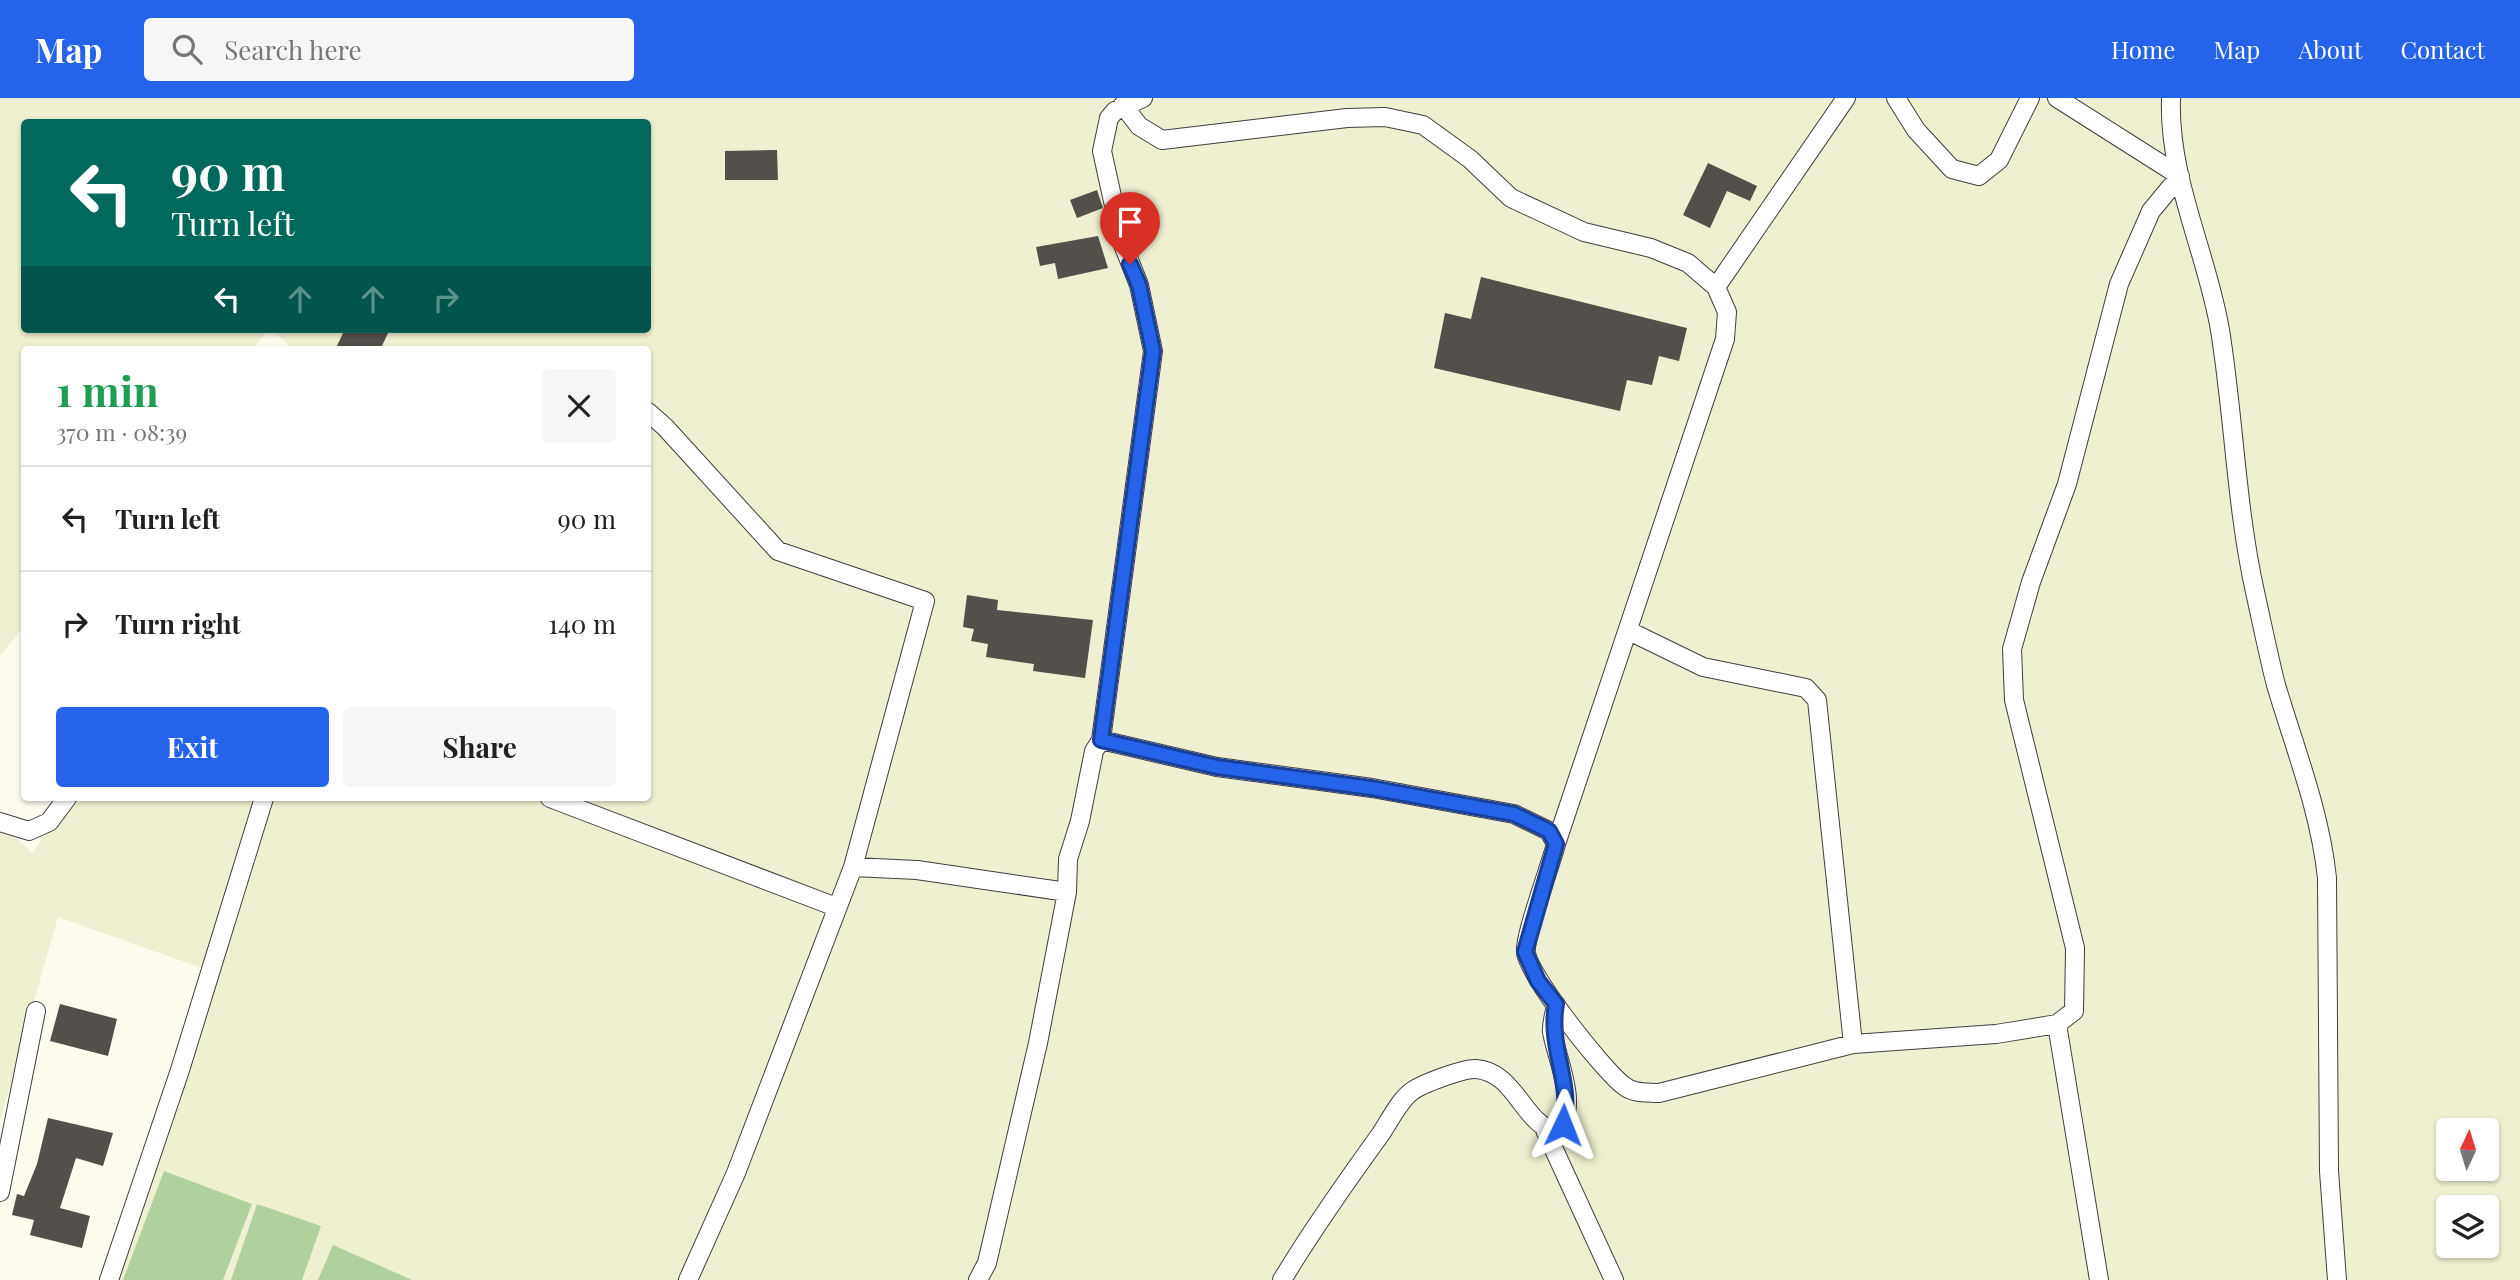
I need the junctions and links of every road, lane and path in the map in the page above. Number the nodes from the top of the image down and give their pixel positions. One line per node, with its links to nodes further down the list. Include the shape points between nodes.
1 (1143, 98): 7 (street)
2 (1846, 98): 9 (street)
3 (1896, 98): 4 (street, via 1916,130 1952,169 1979,176 1999,160)
4 (2030, 98)
5 (2057, 98): 8 (street)
6 (2171, 98): 8 (street)
7 (1123, 106): 9 (street, via 1139,126 1161,140 1347,118 1385,117 1423,125 1470,159 1511,198 1584,232 1651,248 1688,263); 12 (street, via 1109,118 1102,151 1153,351)
8 (2180, 176): 23 (street, via 2151,211 2119,284 2067,484 2012,649 2014,700 2075,948 2074,1011); 33 (street, via 2219,329 2254,589 2276,684 2324,847 2328,878 2329,1171)
9 (1716, 287): 11 (street, via 1727,312 1725,339)
10 (651, 415): 18 (street, via 778,551 925,601)
11 (1629, 631): 17 (street); 24 (street, via 1703,667 1807,688 1818,700)
12 (1101, 740): 17 (street, via 1217,767 1514,814 1549,831); 19 (street, via 1094,751 1068,859)
13 (65, 801): 16 (street, via 49,822 29,831)
14 (263, 801): 27 (street)
15 (558, 801): 20 (street)
16 (0, 822)
17 (1556, 844): 21 (street, via 1525,952 1538,981)
18 (853, 867): 19 (street, via 917,870); 20 (street)
19 (1067, 892): 29 (street, via 1011,1160 987,1264)
20 (836, 907): 28 (street, via 736,1173)
21 (1556, 1004): 24 (street, via 1623,1086 1637,1092 1659,1093); 25 (street, via 1552,1029 1567,1108 1557,1132)
22 (36, 1011): 26 (street)
23 (2057, 1024): 24 (street, via 1996,1034); 32 (street)
24 (1853, 1044)
25 (1545, 1129): 30 (street, via 1506,1084 1476,1069 1411,1092 1313,1228); 31 (street)
26 (0, 1192)
27 (109, 1280)
28 (688, 1280)
29 (978, 1280)
30 (1282, 1280)
31 (1614, 1280)
32 (2099, 1280)
33 (2337, 1280)

